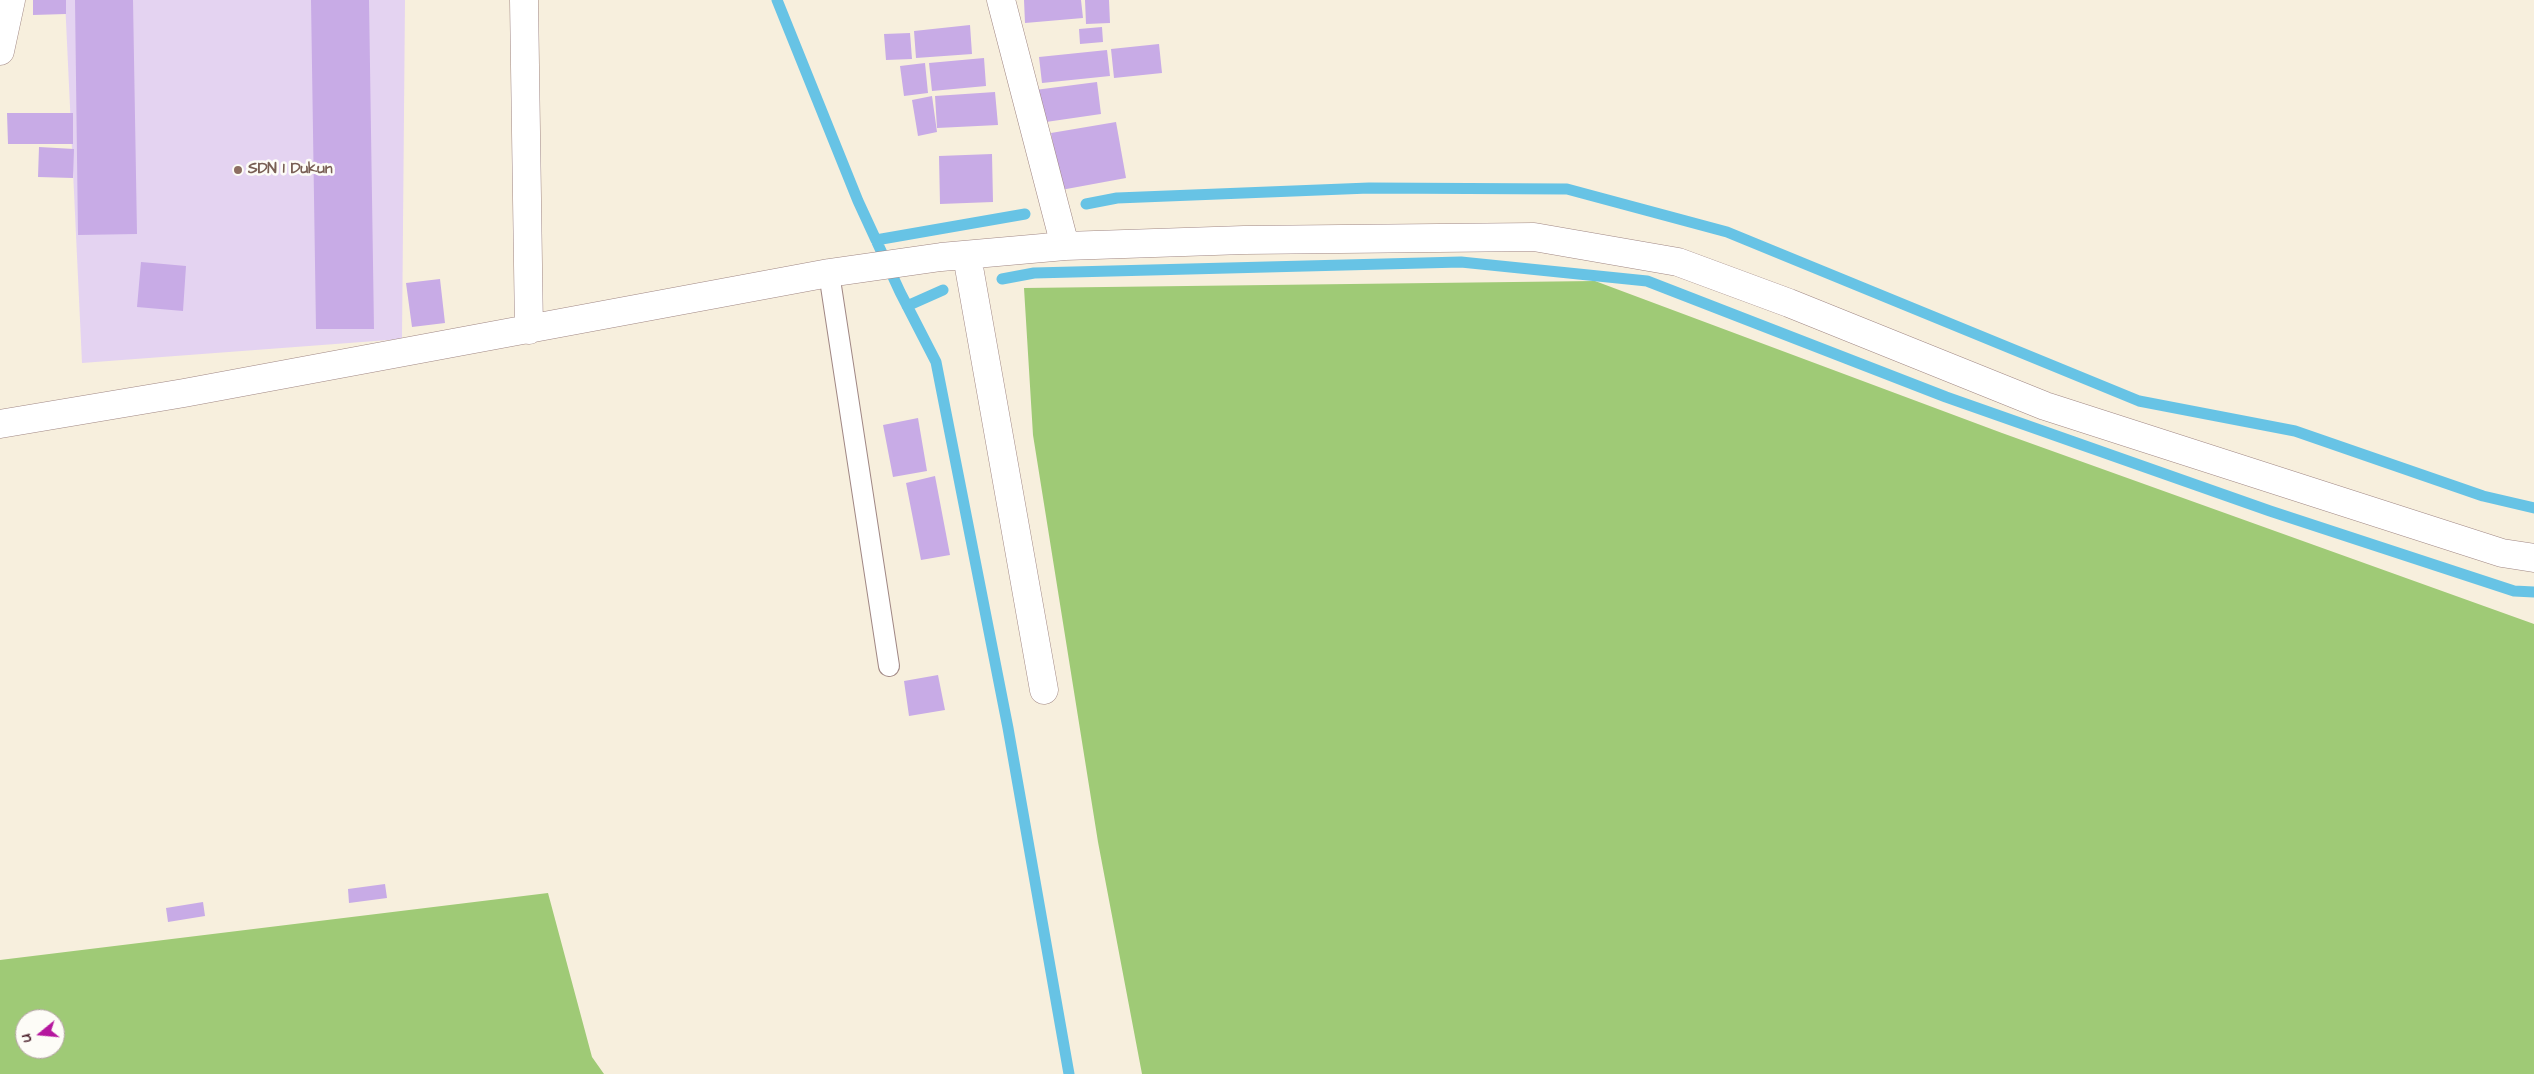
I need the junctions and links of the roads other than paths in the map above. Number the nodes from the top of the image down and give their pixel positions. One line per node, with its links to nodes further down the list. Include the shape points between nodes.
1 (11, 0): 4 (street)
2 (524, 0): 8 (street)
3 (1001, 0): 5 (street)
4 (0, 50)
5 (1065, 246): 6 (street); 10 (street, via 1244,240 1534,237 1678,262 2045,406 2502,553)
6 (954, 257): 7 (street); 12 (street)
7 (828, 273): 8 (street); 11 (lane)
8 (529, 330): 9 (street)
9 (0, 424)
10 (2534, 558)
11 (889, 666)
12 (1044, 690)

